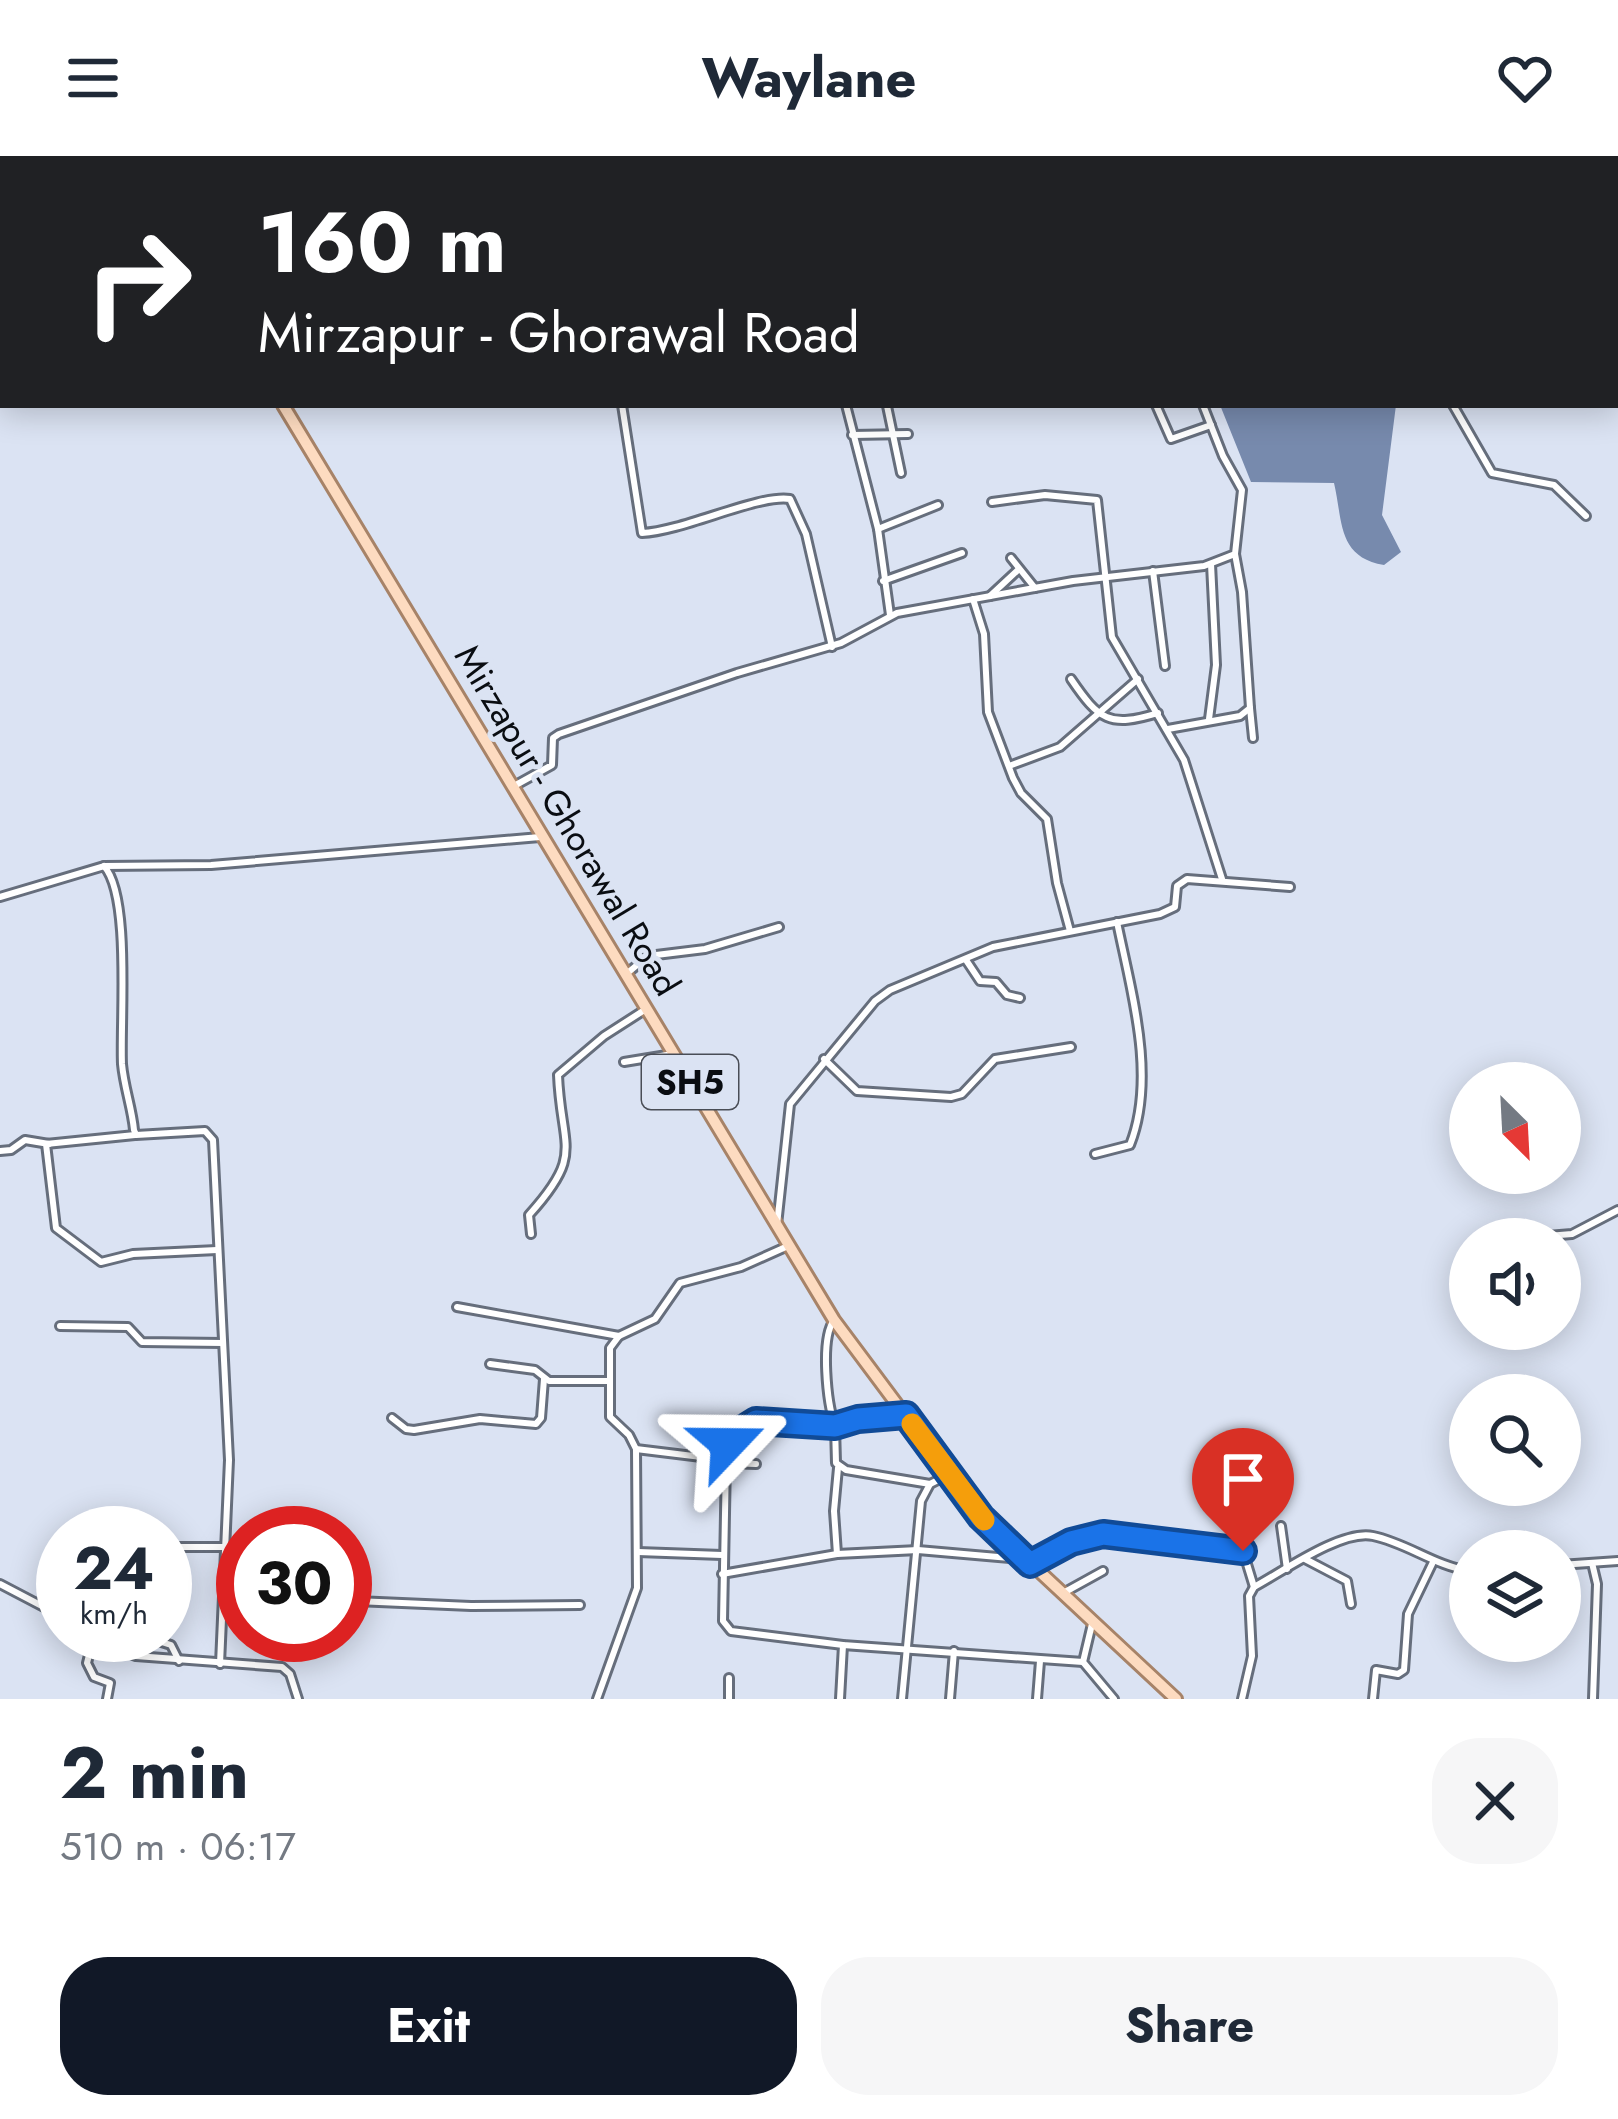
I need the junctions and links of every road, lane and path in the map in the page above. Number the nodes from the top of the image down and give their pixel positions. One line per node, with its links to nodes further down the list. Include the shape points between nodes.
1 (285, 408): 40 (main road, Mirzapur - Ghorawal Road / SH5)
2 (622, 408): 29 (street, via 643,533 790,499)
3 (847, 408): 11 (street)
4 (887, 408): 9 (street)
5 (1157, 408): 8 (street, via 1171,440)
6 (1204, 408): 8 (street)
7 (1455, 408): 15 (street, via 1492,473 1554,485)
8 (1211, 425): 18 (street, via 1244,496)
9 (891, 434): 10 (street); 11 (street); 12 (street)
10 (908, 434)
11 (852, 435): 16 (street)
12 (901, 473)
13 (992, 502): 23 (street, via 1094,498)
14 (938, 505): 16 (street)
15 (1586, 516)
16 (878, 529): 24 (street)
17 (962, 553): 24 (street)
18 (1235, 554): 20 (street); 33 (street)
19 (1011, 558): 21 (street)
20 (1211, 564): 22 (street); 36 (street, via 1216,665)
21 (1018, 570): 25 (street); 26 (street)
22 (1153, 571): 23 (street); 30 (street)
23 (1102, 577): 25 (street); 32 (street, via 1112,637)
24 (883, 581): 28 (street)
25 (1035, 588): 26 (street)
26 (989, 596): 27 (street)
27 (973, 599): 28 (street); 39 (street, via 985,641 988,712)
28 (890, 615): 29 (street)
29 (832, 647): 40 (street, via 559,734 550,766)
30 (1165, 667)
31 (1070, 679): 35 (street)
32 (1138, 679): 34 (street); 35 (street)
33 (1250, 708): 36 (street); 38 (street)
34 (1158, 713): 35 (street, via 1121,722); 37 (street)
35 (1100, 715): 39 (street, via 1060,746)
36 (1209, 719): 37 (street)
37 (1168, 728): 43 (street)
38 (1253, 738)
39 (1008, 766): 48 (street, via 1047,819)
40 (514, 786): 41 (main road, Mirzapur - Ghorawal Road / SH5)
41 (544, 837): 42 (street, via 211,865); 50 (main road, Mirzapur - Ghorawal Road / SH5)
42 (104, 866): 45 (street); 57 (street, via 116,891 122,1061)
43 (1222, 879): 44 (street); 46 (street, via 1180,882 1175,907)
44 (1290, 886)
45 (0, 897)
46 (1118, 922): 48 (street); 60 (street, via 1141,1084 1130,1145)
47 (779, 927): 50 (street, via 648,956)
48 (1070, 931): 49 (street)
49 (966, 960): 51 (street, via 980,981); 55 (street, via 890,990)
50 (626, 975): 52 (main road, Mirzapur - Ghorawal Road / SH5)
51 (1020, 998)
52 (646, 1009): 54 (main road, Mirzapur - Ghorawal Road / SH5); 64 (street, via 558,1075 566,1164 529,1215)
53 (1072, 1047): 55 (street, via 994,1058 951,1097 857,1091)
54 (673, 1054): 56 (street); 62 (main road, Mirzapur - Ghorawal Road / SH5)
55 (824, 1059): 62 (street, via 790,1104)
56 (624, 1062)
57 (136, 1135): 58 (street); 66 (street, via 212,1136)
58 (52, 1145): 59 (street, via 29,1140); 66 (street, via 45,1151 53,1225 95,1260)
59 (0, 1151)
60 (1095, 1154)
61 (1618, 1210): 63 (street)
62 (777, 1226): 65 (main road, Mirzapur - Ghorawal Road / SH5)
63 (1581, 1229)
64 (531, 1234)
65 (788, 1246): 68 (main road, Mirzapur - Ghorawal Road / SH5); 70 (street, via 680,1283 655,1319)
66 (217, 1250): 71 (street)
67 (457, 1307): 70 (street)
68 (833, 1320): 75 (main road, Mirzapur - Ghorawal Road / SH5); 77 (street, via 826,1335)
69 (60, 1326): 71 (street, via 128,1327 142,1342)
70 (619, 1336): 74 (street)
71 (223, 1342): 84 (street)
72 (490, 1364): 73 (street)
73 (544, 1378): 74 (street); 76 (street, via 536,1424 480,1419 414,1430)
74 (608, 1381): 78 (street, via 612,1423)
75 (906, 1415): 77 (street); 82 (main road, Mirzapur - Ghorawal Road / SH5)
76 (392, 1418)
77 (835, 1426): 79 (street, via 751,1422 729,1440); 81 (street)
78 (636, 1449): 79 (street); 89 (street)
79 (725, 1460): 80 (street); 91 (street)
80 (755, 1464)
81 (838, 1467): 83 (street); 90 (street)
82 (947, 1475): 83 (street); 93 (main road, Mirzapur - Ghorawal Road / SH5)
83 (930, 1484): 88 (street)
84 (226, 1506)
85 (1234, 1506): 87 (street)
86 (1281, 1526): 99 (street)
87 (1234, 1548): 93 (street, via 1103,1534); 103 (street, via 1246,1555)
88 (918, 1550): 90 (street); 93 (street); 111 (street)
89 (638, 1552): 91 (street); 121 (street, via 637,1588)
90 (837, 1554): 101 (street)
91 (722, 1555): 101 (street)
92 (1305, 1559): 95 (street, via 1360,1535); 99 (street); 107 (street, via 1347,1581)
93 (1027, 1561): 104 (main road, Mirzapur - Ghorawal Road / SH5)
94 (1618, 1561): 96 (street)
95 (1433, 1562): 98 (street); 130 (street, via 1408,1614 1404,1670 1376,1670)
96 (1592, 1563): 97 (street); 131 (street)
97 (1581, 1564)
98 (1449, 1566)
99 (1287, 1569): 103 (street)
100 (1103, 1571): 104 (street)
101 (722, 1574): 110 (street, via 723,1621 731,1631)
102 (0, 1584): 106 (street)
103 (1254, 1587): 129 (street)
104 (1062, 1594): 109 (main road, Mirzapur - Ghorawal Road / SH5)
105 (372, 1602): 108 (street)
106 (36, 1603)
107 (1351, 1604)
108 (580, 1605)
109 (1092, 1624): 114 (street); 128 (main road, Mirzapur - Ghorawal Road / SH5)
110 (843, 1645): 111 (street); 123 (street)
111 (908, 1648): 112 (street); 124 (street)
112 (954, 1652): 113 (street); 125 (street)
113 (1040, 1660): 114 (street); 126 (street)
114 (1083, 1661): 127 (street)
115 (87, 1662): 119 (street, via 94,1677 110,1683)
116 (192, 1662): 117 (street)
117 (220, 1664): 120 (street, via 282,1667)
118 (729, 1678): 122 (street)
119 (107, 1699)
120 (298, 1699)
121 (597, 1699)
122 (729, 1699)
123 (840, 1699)
124 (902, 1699)
125 (950, 1699)
126 (1036, 1699)
127 (1114, 1699)
128 (1176, 1699)
129 (1242, 1699)
130 (1373, 1699)
131 (1593, 1699)

